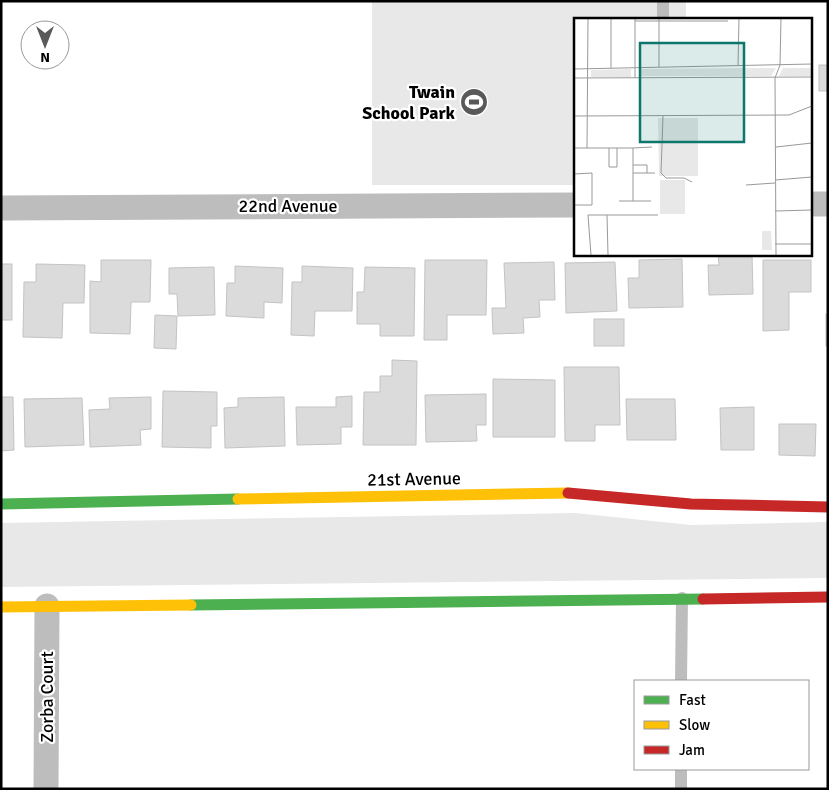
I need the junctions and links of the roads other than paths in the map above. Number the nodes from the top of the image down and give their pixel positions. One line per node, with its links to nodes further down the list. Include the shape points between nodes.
1 (663, 1): 2 (lane)
2 (663, 18)
3 (812, 204): 4 (street)
4 (828, 204)
5 (574, 205): 6 (street, 22nd Avenue)
6 (1, 208)
7 (1, 504): 8 (street, 21st Avenue, via 578,493 691,504)
8 (828, 507)
9 (828, 597): 10 (street)
10 (682, 598): 12 (street); 13 (lane)
11 (1, 606): 12 (street)
12 (47, 606): 15 (street, Zorba Court)
13 (681, 680)
14 (681, 770): 16 (lane)
15 (46, 789)
16 (681, 789)

